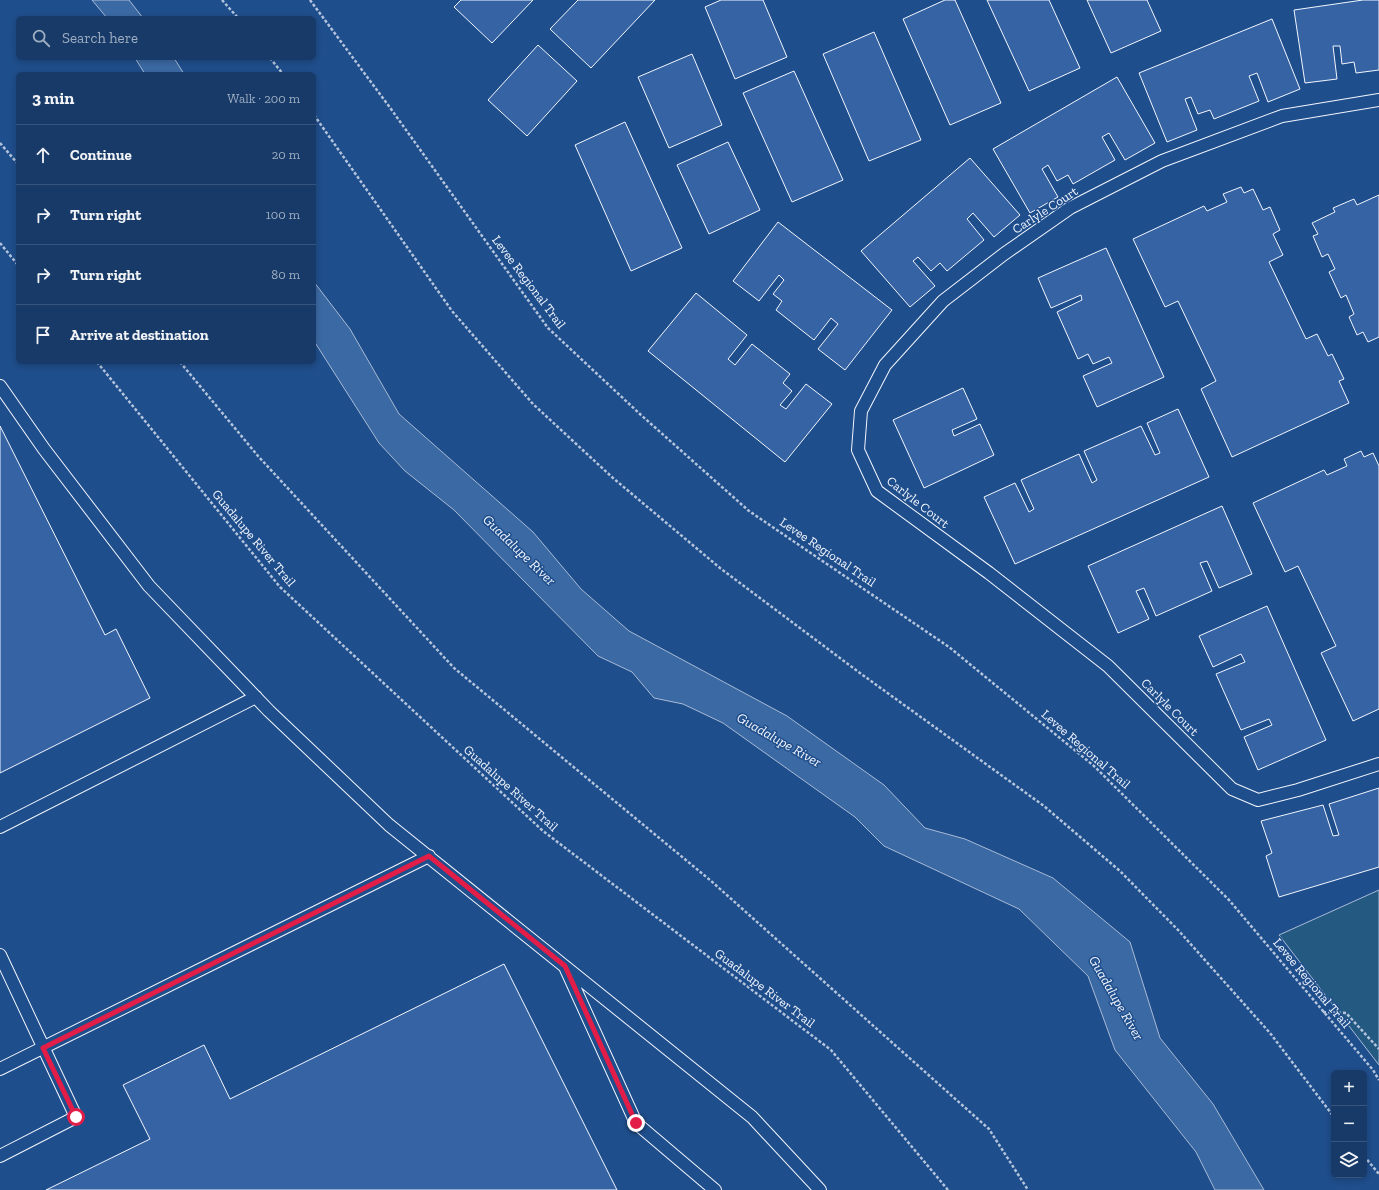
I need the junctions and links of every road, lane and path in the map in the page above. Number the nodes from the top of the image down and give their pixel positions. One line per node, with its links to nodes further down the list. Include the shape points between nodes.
1 (222, 0): 3 (path)
2 (310, 0): 21 (path, Levee Regional Trail, via 392,109 548,328 640,415 749,511 949,647 1094,766 1229,900)
3 (236, 16)
4 (272, 60): 5 (path)
5 (281, 72)
6 (1379, 100): 16 (lane, Carlyle Court, via 1282,116 1162,161 1070,208 943,301 885,365 861,411 858,450 877,490 1108,666 1232,789 1258,800)
7 (316, 118): 26 (path, via 452,311 533,404 613,478 720,568 1044,806 1120,871 1179,931 1270,1033)
8 (0, 143): 9 (path)
9 (16, 162)
10 (0, 243): 11 (path)
11 (16, 263)
12 (99, 364): 32 (path, Guadalupe River Trail, via 280,588 543,831 830,1050)
13 (182, 364): 33 (path, via 258,456 454,668 710,880 990,1129)
14 (0, 386): 15 (lane, via 44,449 149,586)
15 (256, 697): 17 (lane); 18 (lane, via 390,825)
16 (1379, 764)
17 (0, 827)
18 (429, 856): 20 (lane); 22 (lane)
19 (0, 955): 22 (lane)
20 (565, 966): 30 (lane, via 636,1123); 31 (lane, via 752,1117)
21 (1322, 1012): 23 (path, via 1346,1013); 25 (path, Levee Regional Trail)
22 (43, 1048): 24 (lane); 27 (lane, via 76,1117)
23 (1379, 1049)
24 (0, 1069)
25 (1379, 1080)
26 (1331, 1113)
27 (0, 1156)
28 (1367, 1160): 29 (path)
29 (1379, 1174)
30 (715, 1190)
31 (820, 1190)
32 (948, 1190)
33 (1028, 1190)

